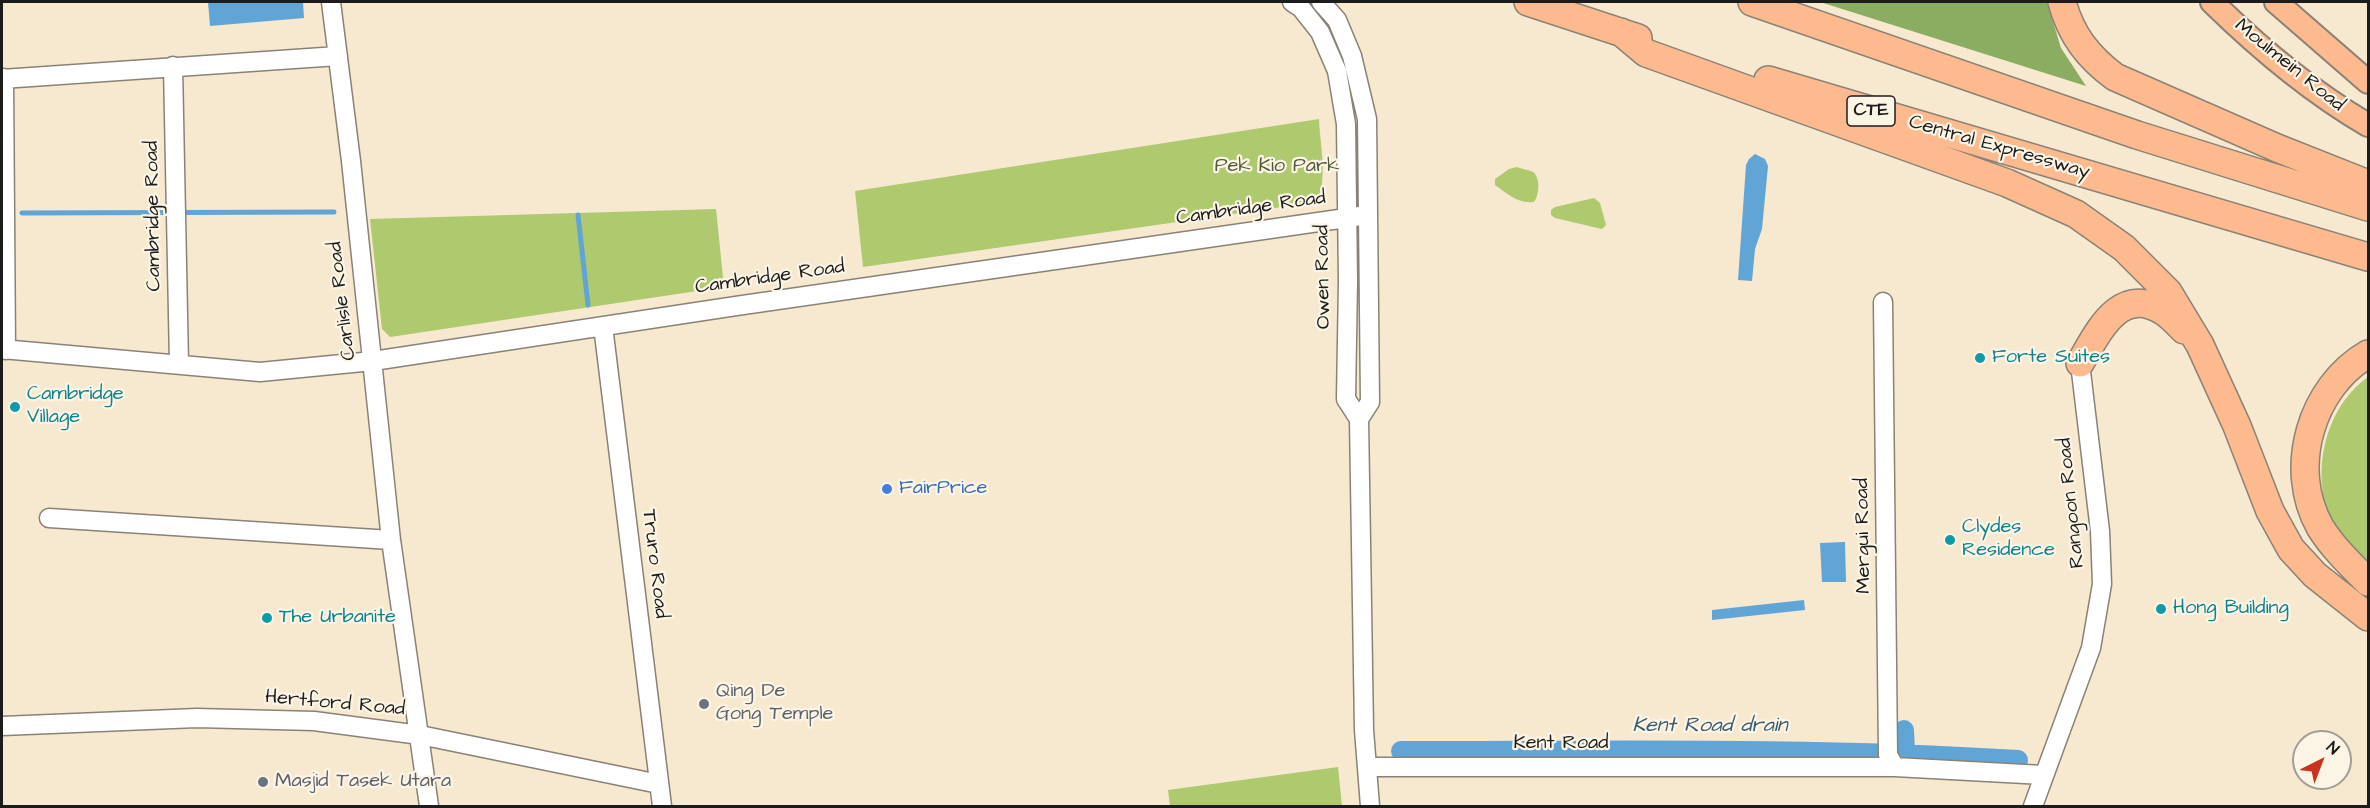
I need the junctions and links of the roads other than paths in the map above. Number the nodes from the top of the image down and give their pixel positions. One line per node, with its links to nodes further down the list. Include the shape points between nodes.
1 (331, 2): 10 (street, Carlisle Road)
2 (1292, 2): 18 (street, Owen Road, via 1320,32 1336,71 1346,124)
3 (1321, 2): 17 (street, Owen Road, via 1337,20 1352,56 1367,119)
4 (1528, 2): 9 (highway, Central Expressway / CTE)
5 (1752, 2): 16 (highway, via 2137,135)
6 (2062, 2): 15 (highway, via 2078,41 2094,62 2115,77)
7 (2212, 2): 14 (main road, Moulmein Road, via 2338,108)
8 (2277, 2): 13 (main road, Moulmein Road)
9 (1621, 32): 19 (highway, Central Expressway / CTE, via 1772,81); 22 (highway, via 1646,53 1954,163 2076,213 2124,248 2168,292)
10 (338, 57): 11 (street); 25 (street, Carlisle Road)
11 (173, 66): 12 (street); 27 (street, Cambridge Road)
12 (3, 79): 23 (street, Cambridge Road)
13 (2368, 82)
14 (2368, 125)
15 (2368, 184)
16 (2368, 207)
17 (1367, 215): 18 (street, Cambridge Road); 28 (street, Owen Road, via 1370,402)
18 (1346, 219): 21 (street, Cambridge Road); 28 (street, Owen Road, via 1346,399)
19 (2368, 257)
20 (1883, 302): 35 (street, Mergui Road)
21 (603, 326): 25 (street, Cambridge Road); 38 (street, Truro Road)
22 (2200, 345): 26 (highway, via 2164,312 2142,302 2121,307 2104,322); 32 (highway, via 2270,511 2291,549 2315,575)
23 (4, 349): 27 (street, Cambridge Road)
24 (2368, 354): 31 (highway, via 2351,364 2332,386 2316,412 2306,447 2306,491 2320,526 2339,554)
25 (373, 361): 27 (street, Cambridge Road, via 260,372); 30 (street, Carlisle Road)
26 (2080, 363): 37 (street, Rangoon Road, via 2100,531 2102,584 2091,648)
27 (179, 364)
28 (1359, 419): 36 (street, Owen Road)
29 (49, 518): 30 (street)
30 (390, 540): 34 (street, Carlisle Road)
31 (2368, 582)
32 (2368, 617)
33 (2, 726): 34 (street, Hertford Road, via 207,718 314,721)
34 (420, 735): 38 (street, Hertford Road); 39 (street, Carlisle Road)
35 (1892, 761): 36 (street, Kent Road); 37 (street, Kent Road)
36 (1368, 767): 41 (street, Owen Road)
37 (2043, 775): 42 (street, Rangoon Road)
38 (659, 784): 40 (street, Truro Road)
39 (429, 807)
40 (662, 807)
41 (1370, 807)
42 (2033, 807)

